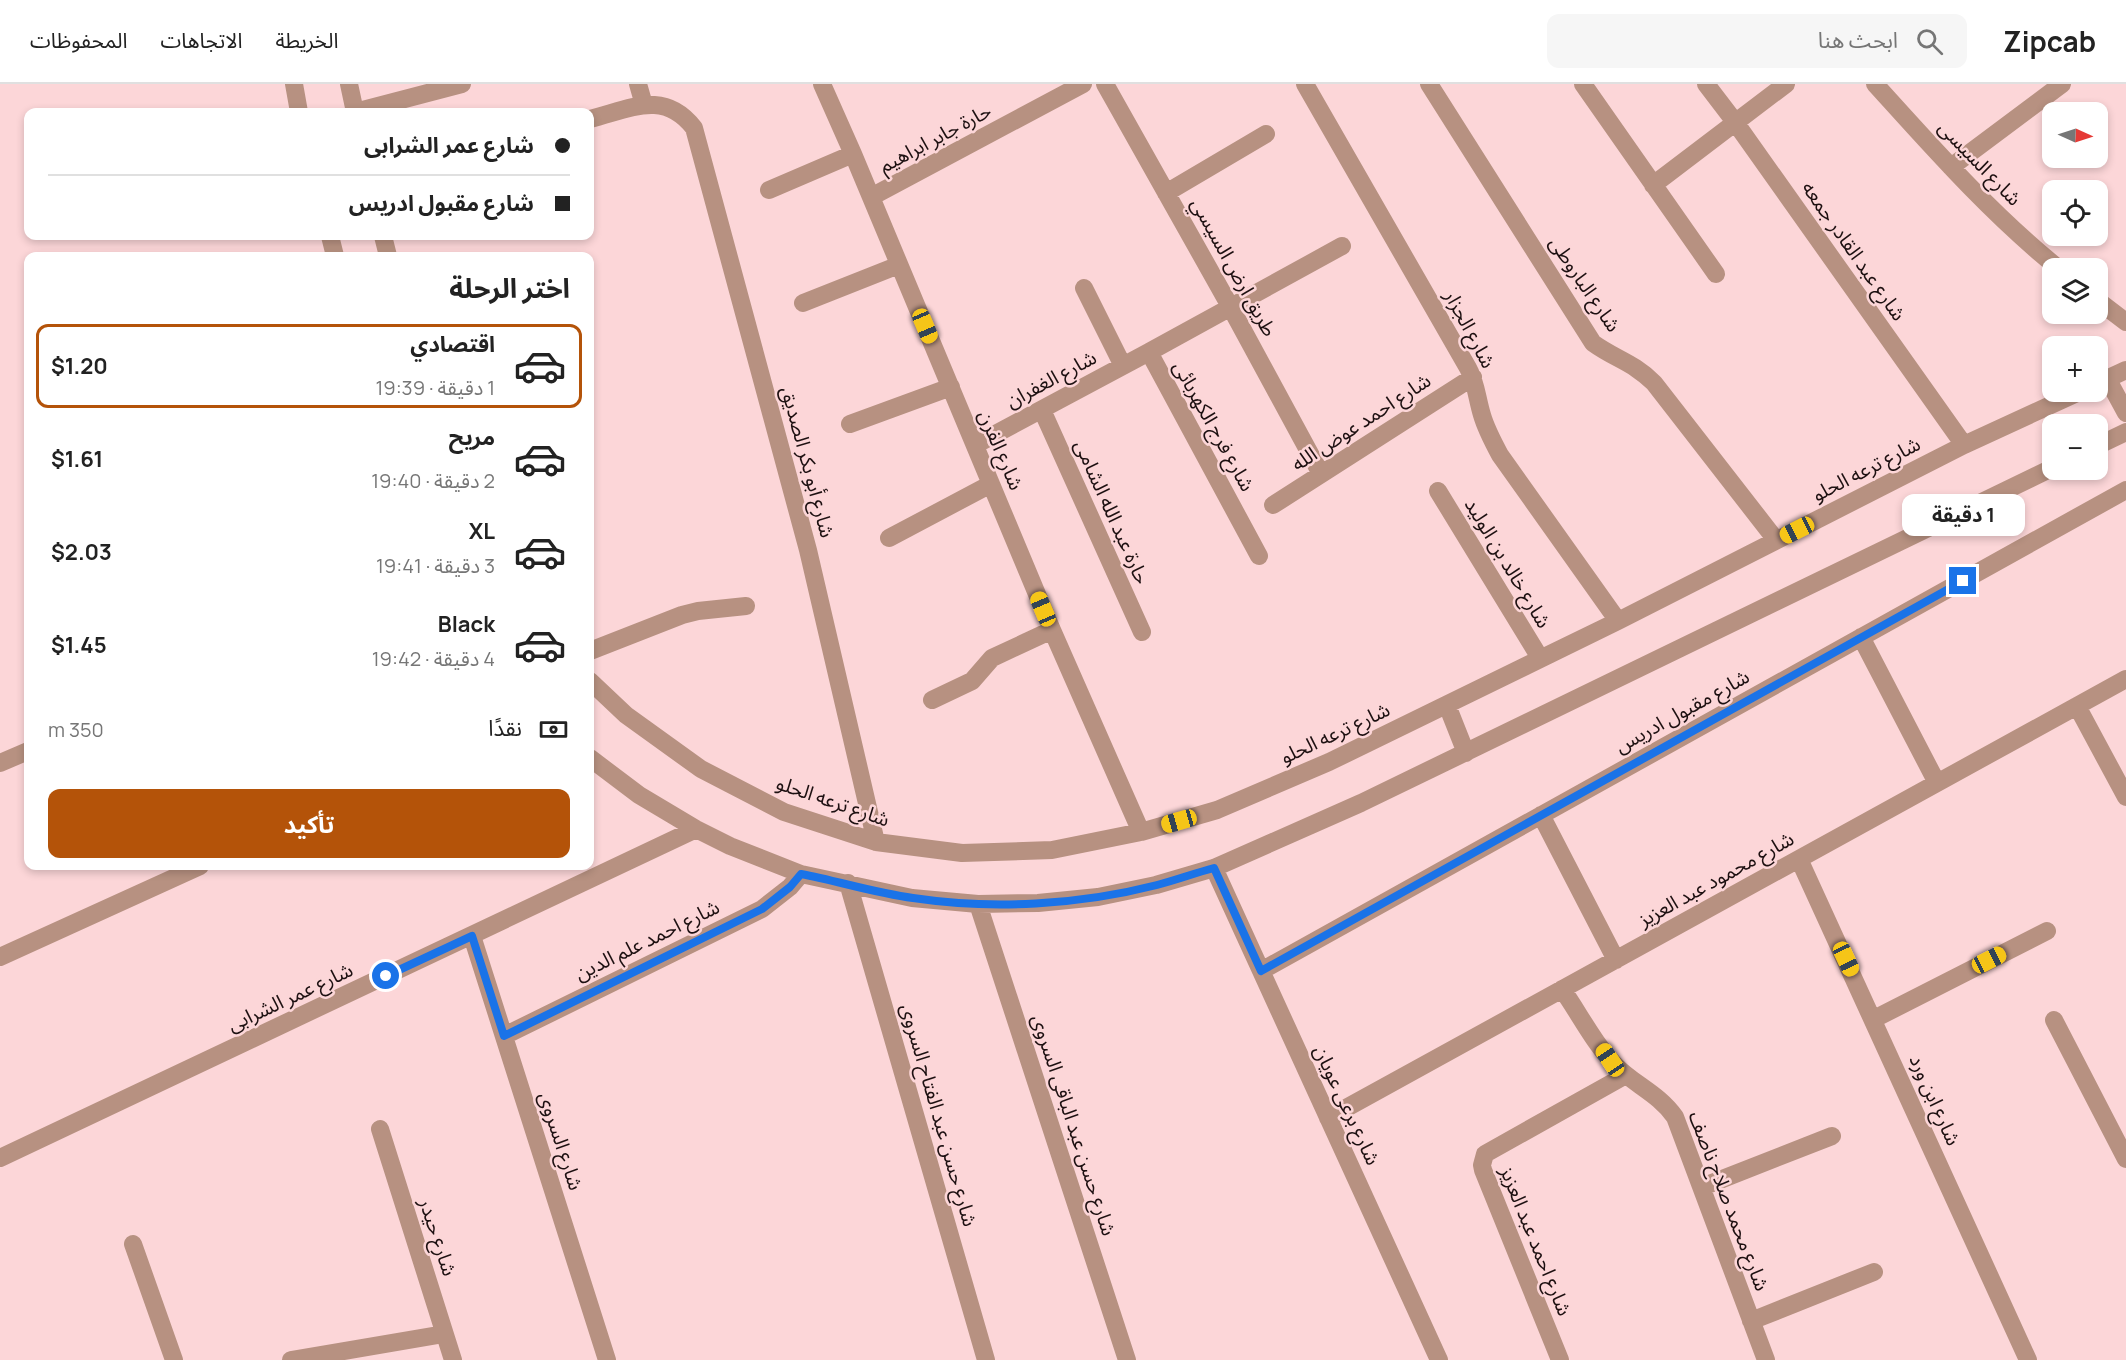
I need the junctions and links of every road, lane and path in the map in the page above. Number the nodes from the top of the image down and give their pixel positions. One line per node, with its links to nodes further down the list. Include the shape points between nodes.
1 (294, 84): 16 (street)
2 (349, 84): 17 (street)
3 (462, 84): 18 (street)
4 (638, 84): 15 (street)
5 (822, 84): 22 (street, شارع الفرن)
6 (1083, 84): 27 (street, حارة جابر ابراهيم)
7 (1105, 84): 26 (street, طريق ارض السيسي)
8 (1305, 84): 40 (street, شارع الجزار)
9 (1429, 84): 59 (street, شارع الباروطى, via 1593,343 1643,372 1654,383)
10 (1583, 84): 24 (street)
11 (1706, 84): 20 (street, شارع عبد القادر جمعه)
12 (1786, 84): 20 (street)
13 (1875, 84): 23 (street, شارع السيسى)
14 (2062, 84): 23 (street)
15 (644, 105): 19 (street); 82 (street, شارع أبو بكر الصديق, via 670,106 694,128 808,550)
16 (298, 108)
17 (354, 108)
18 (370, 108)
19 (594, 118)
20 (1735, 122): 24 (street); 51 (street, شارع عبد القادر جمعه)
21 (1266, 134): 26 (street)
22 (853, 154): 25 (street); 27 (street, شارع الفرن)
23 (1951, 167): 29 (street, شارع السيسى)
24 (1653, 184): 31 (street)
25 (769, 190)
26 (1166, 193): 34 (street, طريق ارض السيسي)
27 (871, 197): 30 (street, شارع الفرن)
28 (1342, 246): 34 (street, شارع فرج الكهربائى)
29 (2047, 258)
30 (899, 265): 33 (street); 42 (street, شارع الفرن)
31 (1716, 274)
32 (1084, 288): 38 (street)
33 (803, 303)
34 (1231, 308): 37 (street, شارع فرج الكهربائى); 53 (street, طريق ارض السيسي)
35 (2108, 308): 36 (street)
36 (2126, 322)
37 (1149, 352): 38 (street, شارع الغفران); 60 (street, شارع فرج الكهربائى)
38 (1123, 366): 45 (street, شارع الغفران)
39 (2126, 370): 41 (street)
40 (1473, 377): 53 (street, شارع احمد عوض الله); 62 (street, شارع الجزار, via 1489,436 1500,455)
41 (2108, 378)
42 (951, 387): 47 (street); 50 (street, شارع الفرن)
43 (2108, 389): 46 (street)
44 (2057, 402): 51 (street, شارع ترعه الحلو)
45 (1042, 410): 50 (street, شارع الغفران); 64 (street, حارة عبد الله الشامى)
46 (2126, 413)
47 (850, 424)
48 (2126, 432): 49 (street)
49 (2108, 441)
50 (975, 445): 54 (street, شارع الفرن)
51 (1964, 445): 59 (street, شارع ترعه الحلو)
52 (2042, 473): 74 (street)
53 (1321, 474): 57 (street, شارع احمد عوض الله)
54 (991, 483): 58 (street); 63 (street, شارع الفرن)
55 (2126, 490): 65 (street, شارع مقبول ادريس)
56 (1438, 491): 67 (street, شارع خالد بن الوليد)
57 (1273, 505)
58 (890, 538)
59 (1776, 540): 62 (street, شارع ترعه الحلو)
60 (1259, 556)
61 (746, 606): 66 (street, via 682,615)
62 (1618, 621): 67 (street, شارع ترعه الحلو)
63 (1052, 630): 70 (street, via 992,658 972,681); 81 (street, شارع الفرن)
64 (1142, 632)
65 (1861, 638): 77 (street); 79 (street, شارع مقبول ادريس)
66 (594, 649)
67 (1540, 658): 71 (street, شارع ترعه الحلو)
68 (2126, 679): 72 (street, شارع محمود عبد العزيز)
69 (594, 685): 82 (street, شارع ترعه الحلو, via 626,715 701,769 784,812)
70 (932, 700)
71 (1446, 705): 74 (street); 81 (street, شارع ترعه الحلو, via 1329,762 1217,810)
72 (2077, 706): 77 (street, شارع محمود عبد العزيز); 78 (street)
73 (24, 753): 76 (street)
74 (1466, 753): 84 (street)
75 (594, 761): 80 (street, via 639,795)
76 (0, 763)
77 (1937, 783): 83 (street, شارع محمود عبد العزيز)
78 (2126, 797)
79 (1541, 815): 92 (street); 93 (street, شارع مقبول ادريس)
80 (696, 829): 86 (street); 90 (street, شارع عمر الشرابى)
81 (1140, 832): 82 (street, شارع ترعه الحلو, via 1052,850 962,854)
82 (876, 842)
83 (1799, 859): 92 (street, شارع محمود عبد العزيز); 95 (street, شارع ابن ورد)
84 (1214, 868): 88 (street, via 1098,897); 93 (street, شارع برعى عويان)
85 (191, 870): 91 (street)
86 (801, 874): 87 (street); 97 (street, شارع احمد علم الدين, via 762,909)
87 (848, 883): 88 (street, via 912,898); 113 (street, شارع حسن عبد الفتاح السروى)
88 (978, 904): 114 (street, شارع حسن عبد الباقى السروى)
89 (2047, 931): 95 (street)
90 (472, 936): 97 (street, شارع السروى); 102 (street, شارع عمر الشرابى)
91 (0, 957)
92 (1616, 960): 94 (street, شارع محمود عبد العزيز)
93 (1261, 971): 99 (street, شارع برعى عويان)
94 (1563, 989): 98 (street, شارع محمد صلاح ناصف, via 1610,1060); 99 (street, شارع محمود عبد العزيز)
95 (1874, 1019): 118 (street, شارع ابن ورد)
96 (2054, 1020): 103 (street)
97 (504, 1036): 112 (street, شارع السروى)
98 (1626, 1075): 104 (street, شارع محمد صلاح ناصف, via 1666,1104 1675,1117); 116 (street, شارع احمد عبد العزيز, via 1485,1154 1483,1159 1483,1170)
99 (1328, 1118): 115 (street, شارع برعى عويان)
100 (380, 1128): 108 (street, شارع حيدر)
101 (1832, 1136): 104 (street)
102 (0, 1158)
103 (2126, 1159)
104 (1702, 1187): 107 (street, شارع محمد صلاح ناصف)
105 (134, 1244): 109 (street)
106 (1874, 1272): 107 (street)
107 (1751, 1321): 117 (street, شارع محمد صلاح ناصف)
108 (444, 1334): 110 (street); 111 (street, شارع حيدر)
109 (174, 1360)
110 (291, 1360)
111 (453, 1360)
112 (608, 1360)
113 (986, 1360)
114 (1127, 1360)
115 (1439, 1360)
116 (1560, 1360)
117 (1766, 1360)
118 (2028, 1360)

